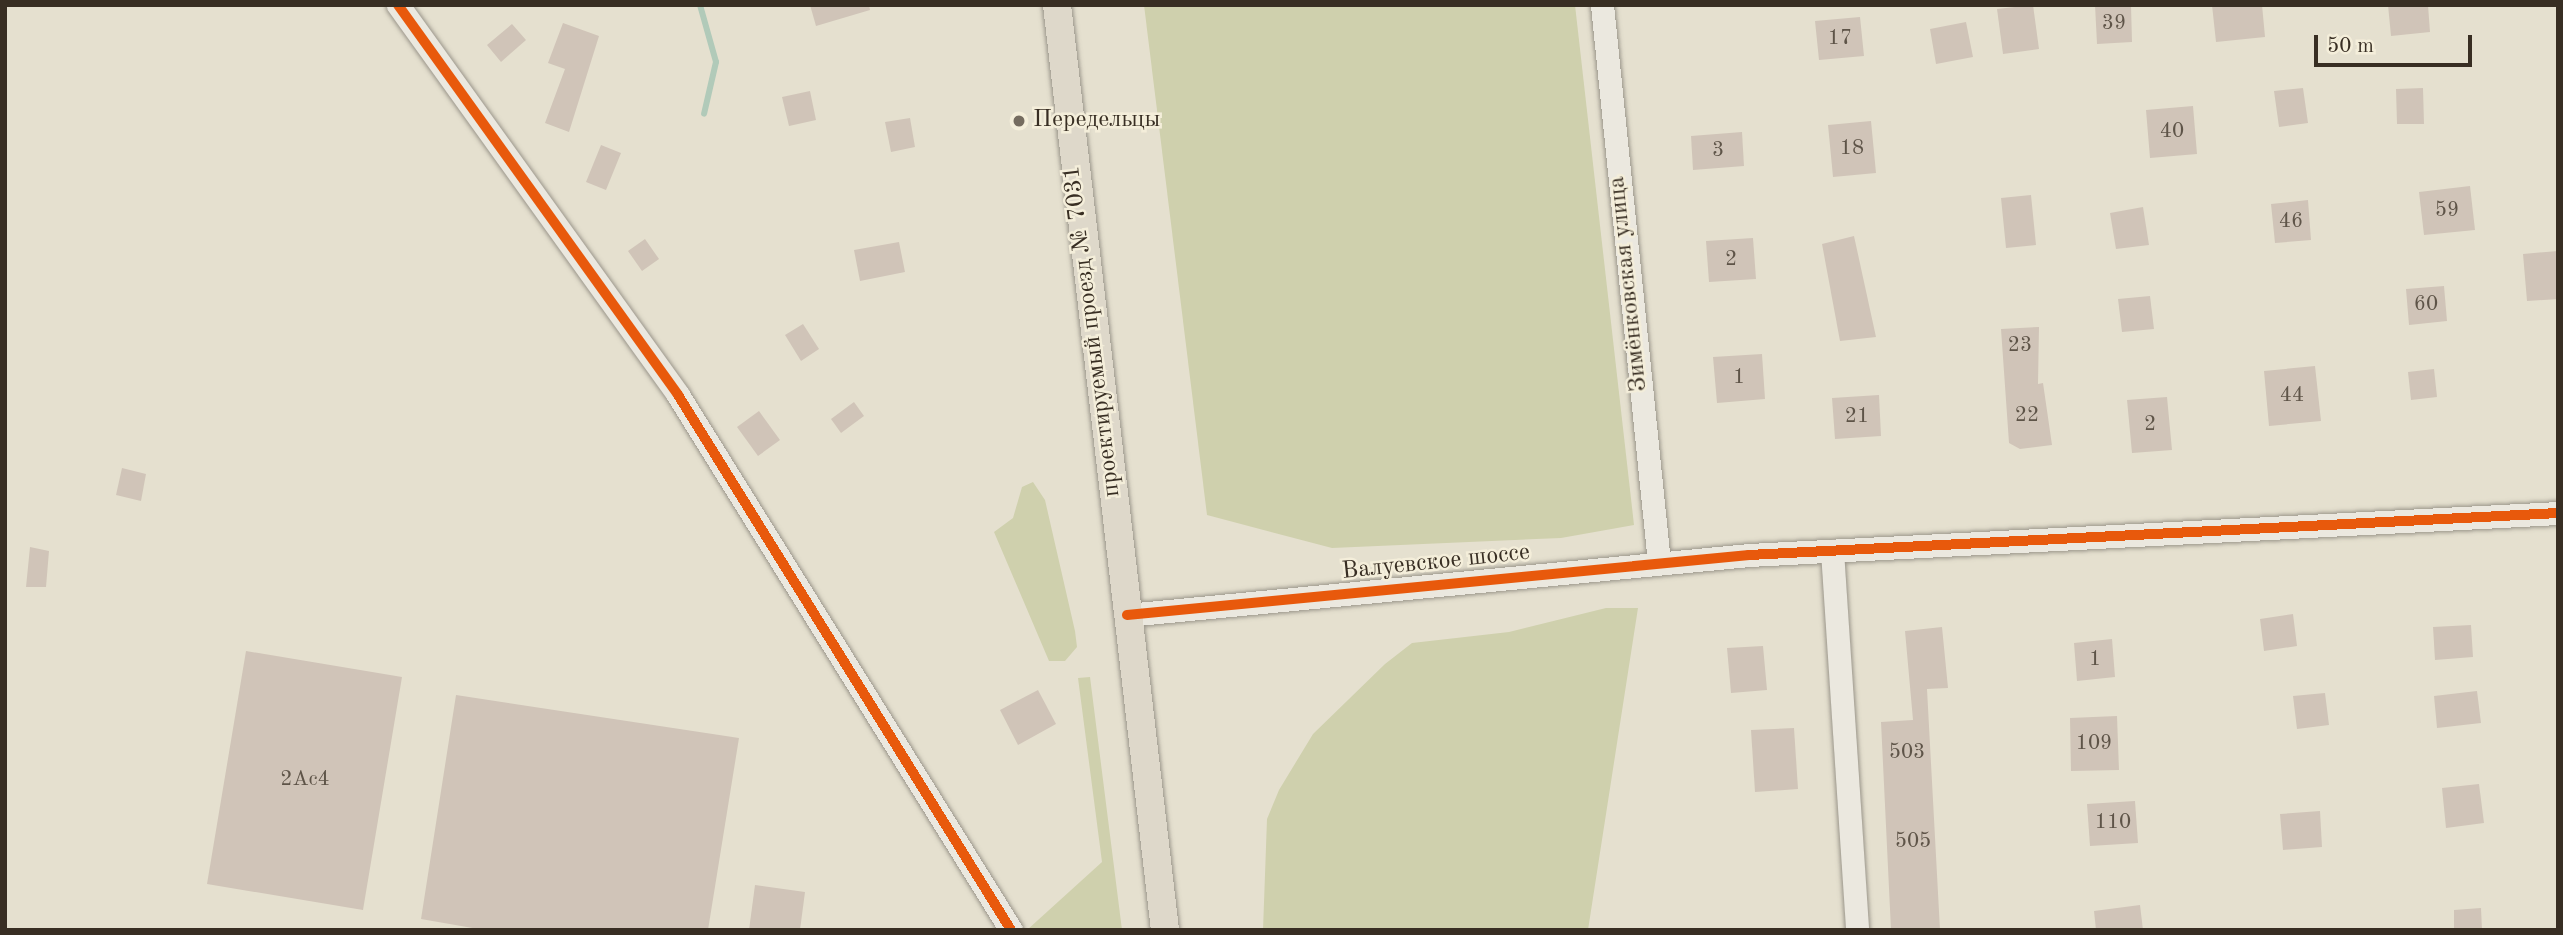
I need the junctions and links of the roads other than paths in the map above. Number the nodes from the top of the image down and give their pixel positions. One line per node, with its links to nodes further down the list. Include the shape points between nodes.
1 (398, 5): 8 (street, via 678,395)
2 (1057, 5): 7 (main road, проектируемый проезд № 7031)
3 (1602, 5): 6 (street, Зимёнковская улица)
4 (2558, 513): 5 (street, Валуевское шоссе)
5 (1832, 551): 6 (street, Валуевское шоссе); 10 (street)
6 (1659, 562): 7 (street, Валуевское шоссе)
7 (1127, 615): 9 (main road)
8 (1011, 930)
9 (1165, 930)
10 (1857, 930)

